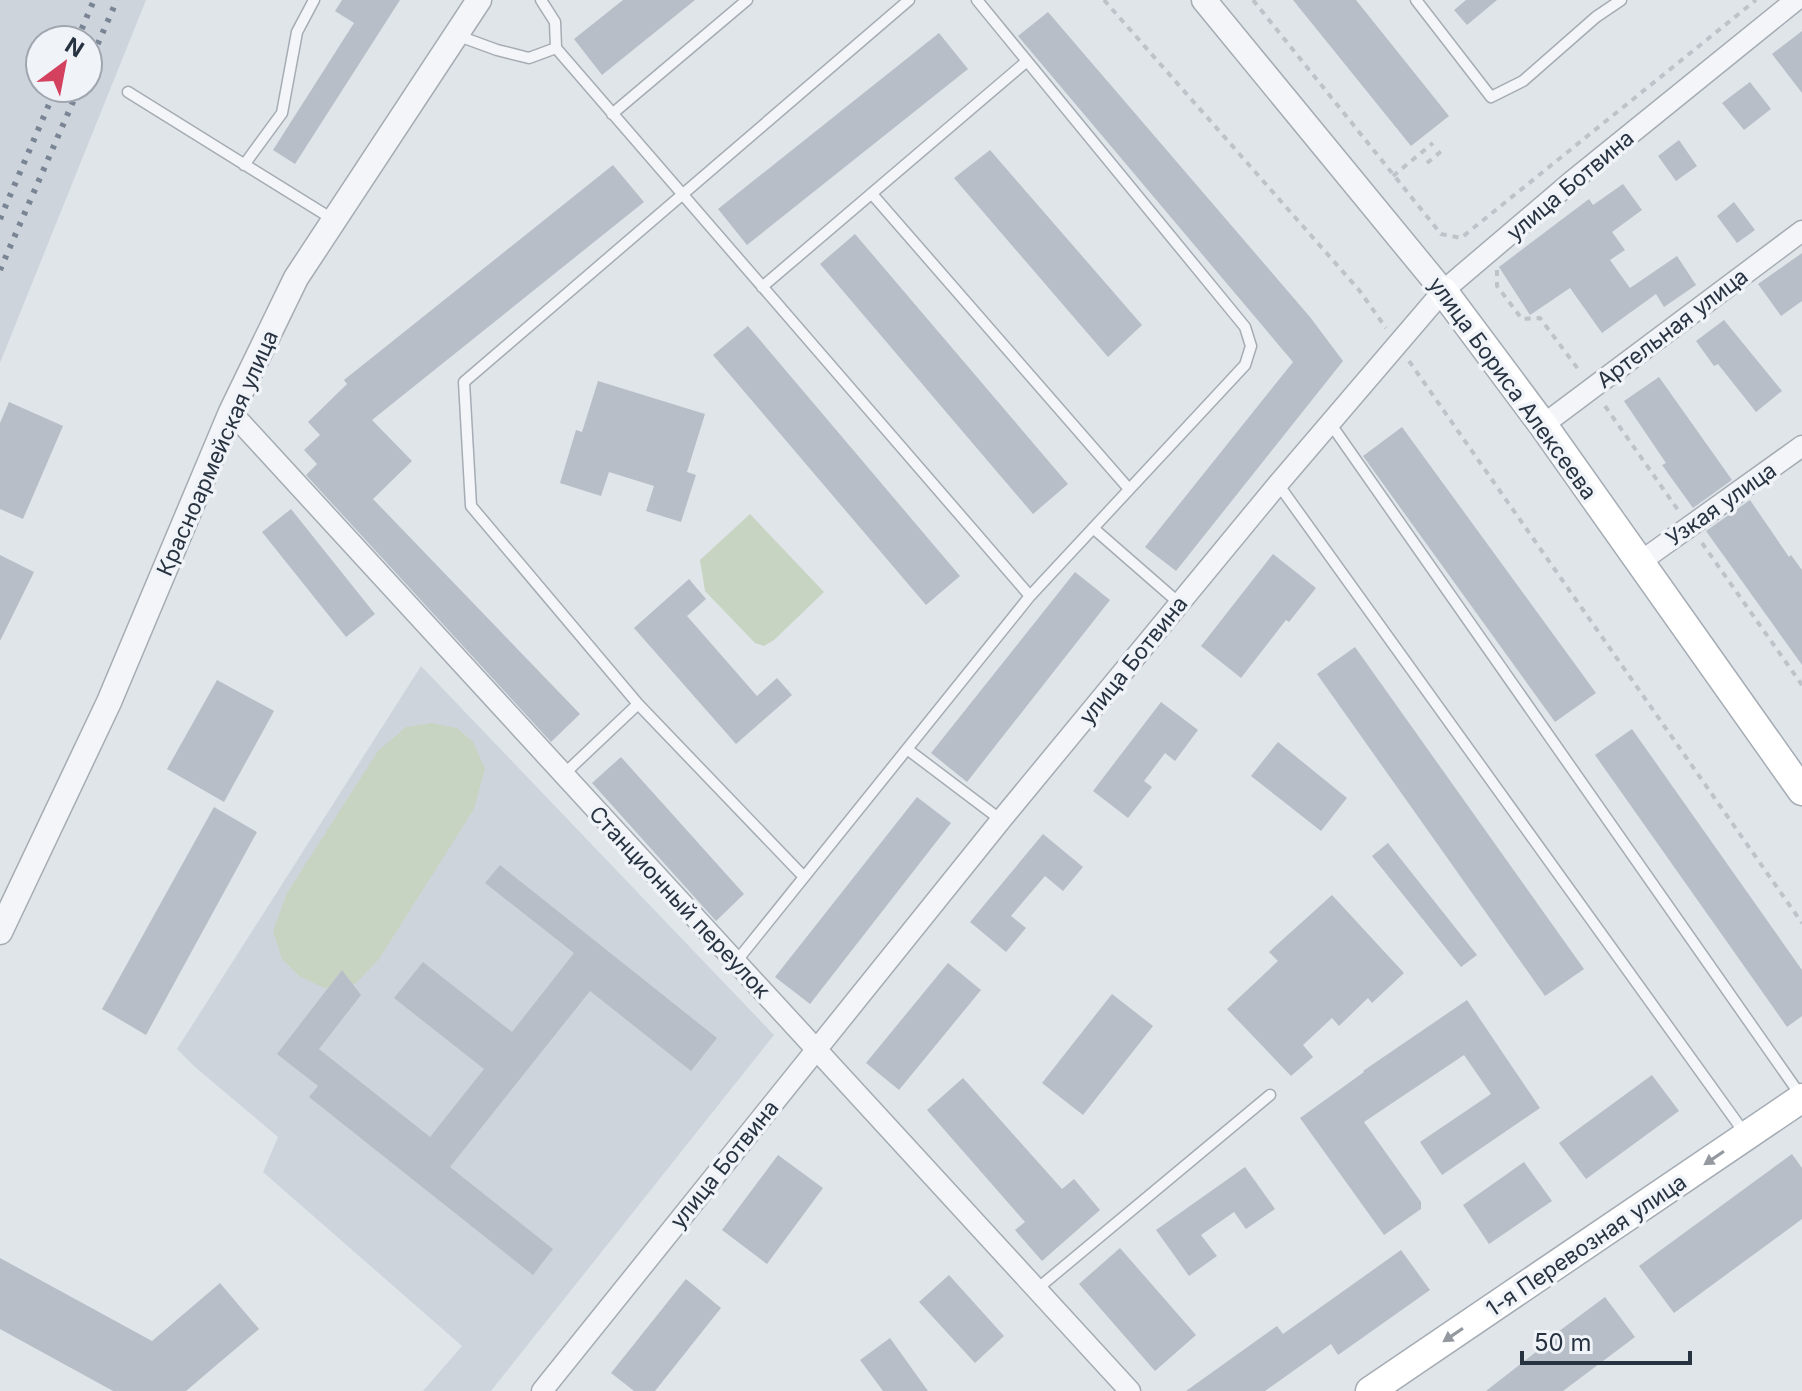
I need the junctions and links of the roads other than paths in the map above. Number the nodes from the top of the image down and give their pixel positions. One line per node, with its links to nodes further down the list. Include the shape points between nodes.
1 (314, 0): 16 (lane, via 297,32 282,113)
2 (479, 0): 11 (street, Красноармейская улица)
3 (541, 0): 12 (lane, via 555,22)
4 (747, 0): 15 (lane)
5 (909, 0): 17 (lane)
6 (1204, 0): 22 (street, улица Бориса Алексеева)
7 (1416, 0): 8 (lane, via 1491,97 1523,81)
8 (1621, 0)
9 (1796, 0): 22 (street, улица Ботвина)
10 (980, 1): 13 (lane)
11 (456, 35): 12 (lane, via 529,58); 19 (street, Красноармейская улица)
12 (556, 48): 15 (lane)
13 (1027, 61): 18 (lane); 28 (lane, via 1245,327 1251,346 1245,365)
14 (128, 92): 16 (lane)
15 (612, 114): 17 (lane)
16 (244, 165): 19 (lane)
17 (681, 194): 21 (lane); 33 (lane, via 464,382 471,506)
18 (872, 194): 21 (lane); 28 (lane)
19 (334, 220): 23 (street, Красноармейская улица, via 296,278)
20 (1802, 231): 25 (street, Артельная улица)
21 (762, 287): 31 (lane)
22 (1443, 291): 24 (street, улица Ботвина); 25 (main road, улица Бориса Алексеева)
23 (231, 412): 35 (street, Станционный переулок); 39 (street, Красноармейская улица, via 109,702)
24 (1330, 423): 27 (street, улица Ботвина); 43 (lane)
25 (1543, 425): 30 (main road, улица Бориса Алексеева)
26 (1802, 446): 30 (street, Узкая улица)
27 (1278, 484): 32 (street, улица Ботвина); 44 (lane)
28 (1129, 489): 29 (lane)
29 (1093, 528): 31 (lane); 32 (lane)
30 (1640, 562): 36 (main road, улица Бориса Алексеева)
31 (1030, 596): 34 (lane)
32 (1179, 603): 37 (street, улица Ботвина)
33 (638, 704): 35 (lane); 38 (lane)
34 (907, 749): 37 (lane); 38 (lane)
35 (563, 775): 40 (street, Станционный переулок)
36 (1802, 791)
37 (1001, 820): 41 (street, улица Ботвина)
38 (804, 877): 40 (lane)
39 (0, 932)
40 (735, 963): 41 (street, Станционный переулок)
41 (817, 1049): 45 (street, Станционный переулок); 46 (street, улица Ботвина)
42 (1270, 1095): 45 (lane)
43 (1802, 1098): 44 (main road, 1-я Перевозная улица)
44 (1747, 1136): 48 (main road, 1-я Перевозная улица, one-way to 48)
45 (1037, 1289): 47 (street, Станционный переулок)
46 (542, 1391)
47 (1130, 1391)
48 (1370, 1391)

